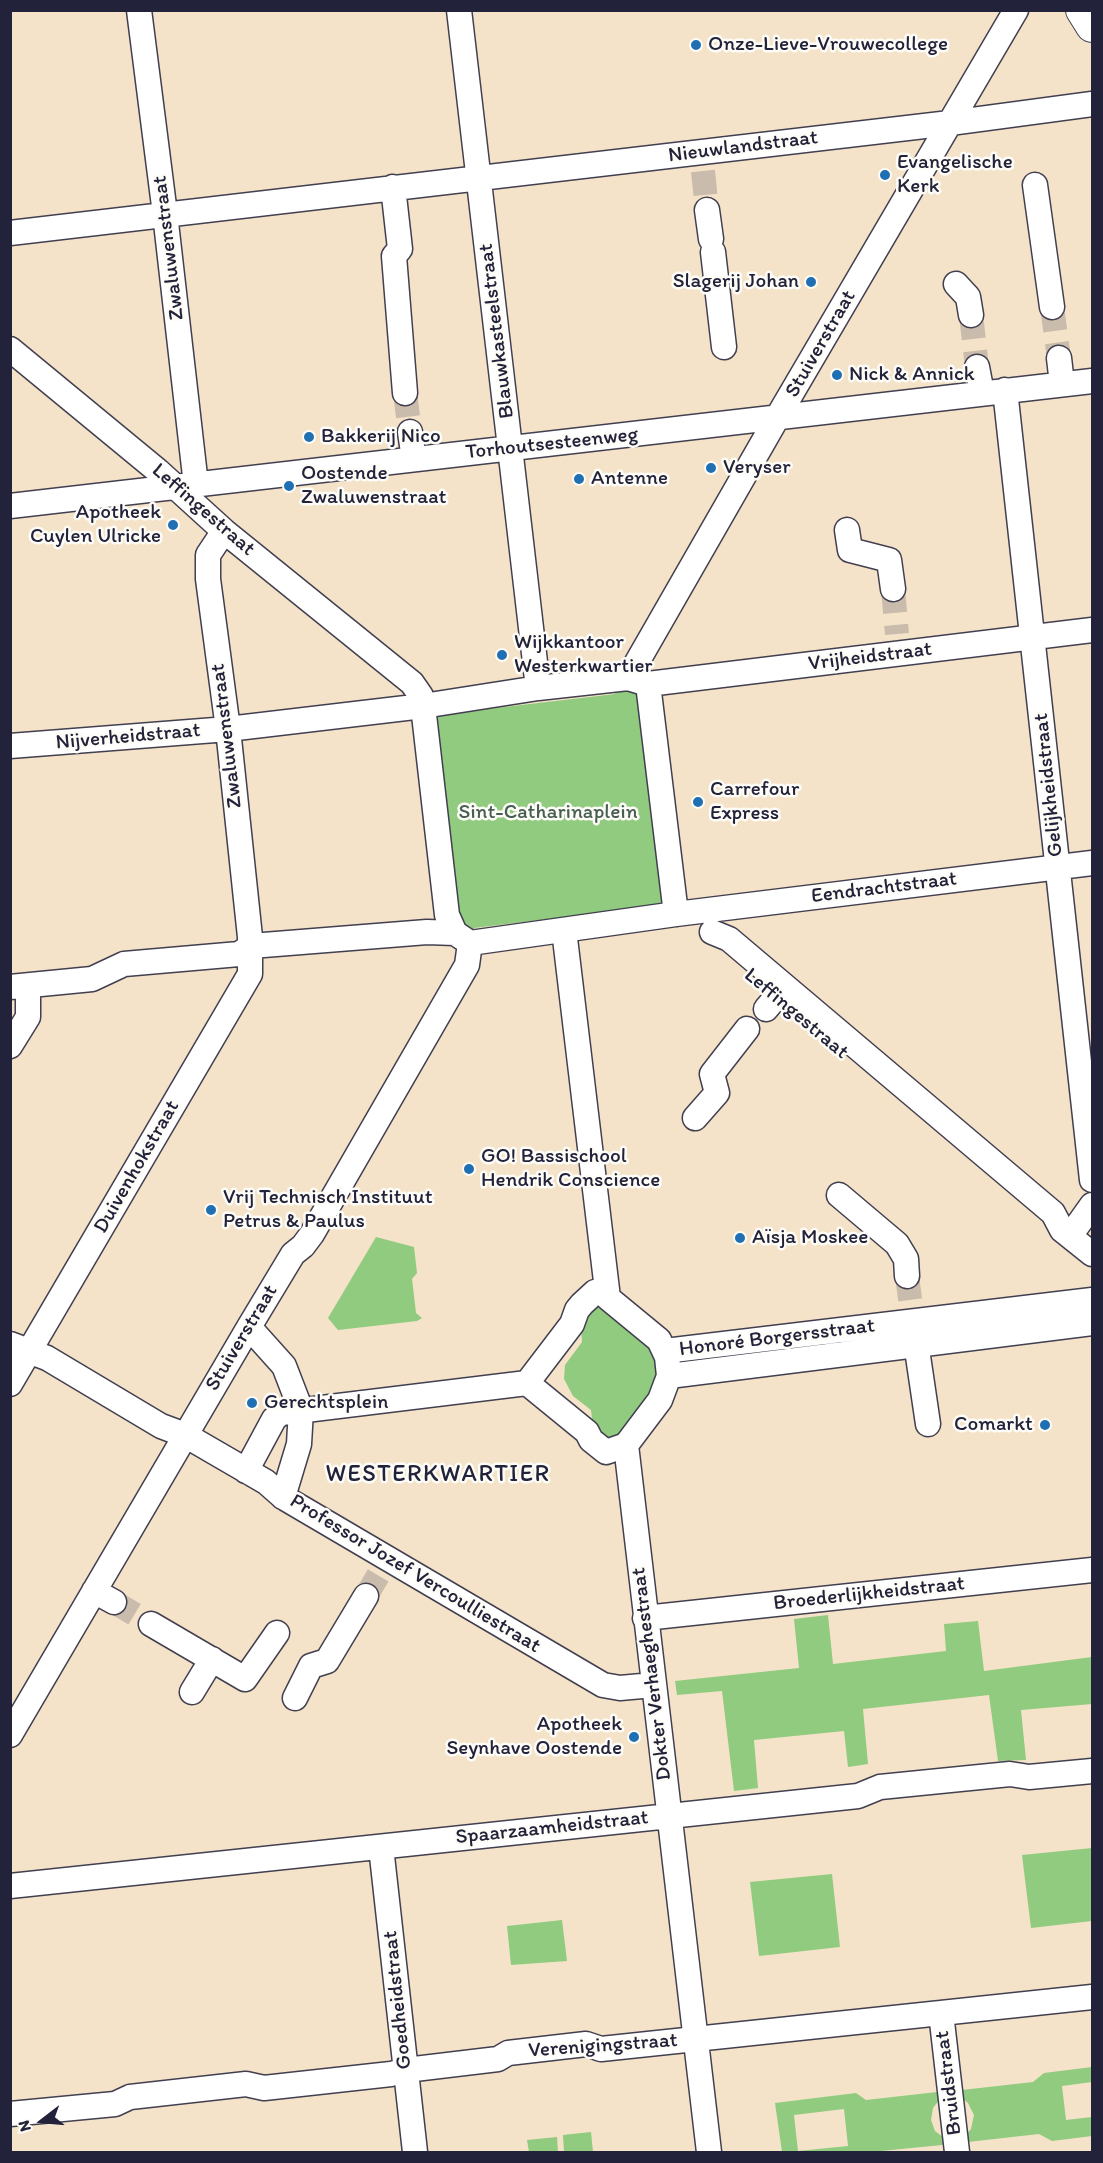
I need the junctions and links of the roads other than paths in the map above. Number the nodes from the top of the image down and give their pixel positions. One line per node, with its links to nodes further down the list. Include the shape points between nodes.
1 (139, 10): 12 (street, Zwaluwenstraat)
2 (459, 10): 8 (street, Blauwkasteelstraat)
3 (1016, 10): 7 (street, Stuiverstraat)
4 (1082, 10): 5 (main road)
5 (1092, 26)
6 (1092, 104): 7 (street, Nieuwlandstraat)
7 (951, 123): 8 (street, Nieuwlandstraat, via 702,161); 25 (street, Stuiverstraat)
8 (479, 177): 10 (street, Nieuwlandstraat); 27 (street, Blauwkasteelstraat)
9 (1035, 185): 15 (street)
10 (393, 187): 12 (street, Nieuwlandstraat); 24 (street, via 400,249 394,256)
11 (707, 210): 17 (street)
12 (165, 214): 13 (street, Nieuwlandstraat); 29 (street, Zwaluwenstraat)
13 (10, 233)
14 (956, 284): 16 (street, via 968,297)
15 (1052, 307)
16 (971, 315)
17 (724, 347)
18 (10, 349): 29 (street, Leffingestraat)
19 (1059, 358): 22 (street)
20 (977, 367): 23 (street, Gelijkheidstraat)
21 (1092, 381): 22 (street, Torhoutsesteenweg)
22 (1062, 384): 23 (street, Torhoutsesteenweg)
23 (994, 392): 25 (street, Torhoutsesteenweg); 35 (street, Gelijkheidstraat)
24 (405, 393)
25 (777, 418): 27 (street, Torhoutsesteenweg); 37 (street, Stuiverstraat)
26 (410, 432): 28 (street)
27 (510, 449): 28 (street, Torhoutsesteenweg); 38 (street, Blauwkasteelstraat)
28 (414, 459): 29 (street, Torhoutsesteenweg)
29 (186, 486): 30 (street, Torhoutsesteenweg); 32 (street, Leffingestraat)
30 (10, 506)
31 (847, 530): 33 (street, via 850,550 889,560)
32 (225, 531): 36 (street, Leffingestraat); 41 (street, Zwaluwenstraat, via 208,555 208,579)
33 (893, 589)
34 (1092, 630): 35 (street, Vrijheidstraat)
35 (1032, 637): 37 (street, Vrijheidstraat, via 898,644); 44 (street, Gelijkheidstraat)
36 (397, 670): 39 (street, Leffingestraat, via 422,696); 40 (street)
37 (638, 681): 38 (street); 45 (street)
38 (538, 688): 39 (street)
39 (423, 706): 40 (street, Nijverheidstraat); 48 (street, via 447,915)
40 (386, 709): 41 (street, Nijverheidstraat)
41 (228, 729): 42 (street, Nijverheidstraat); 49 (street, Zwaluwenstraat)
42 (10, 746)
43 (1092, 863): 44 (street, Eendrachtstraat)
44 (1058, 867): 46 (street, Eendrachtstraat); 55 (street, Gelijkheidstraat)
45 (676, 914): 46 (street, Eendrachtstraat); 47 (street)
46 (708, 922): 53 (street, Leffingestraat); 53 (street, Leffingestraat, via 717,949 771,1003)
47 (564, 930): 48 (street); 62 (street)
48 (463, 938): 49 (street, via 427,932); 66 (street, Stuiverstraat, via 467,965 318,1223 293,1254)
49 (251, 945): 50 (street, via 239,954 124,964 92,979); 68 (street, Duivenhokstraat, via 250,974)
50 (19, 987): 52 (street, via 28,1017)
51 (747, 1029): 54 (street, via 712,1074 717,1093)
52 (10, 1046)
53 (892, 1086): 59 (street, Leffingestraat, via 1045,1226)
54 (695, 1118)
55 (1090, 1136): 56 (street, Gelijkheidstraat)
56 (1092, 1180)
57 (839, 1195): 61 (street, via 897,1244 906,1259)
58 (1092, 1205): 59 (street)
59 (1066, 1233): 60 (street, Leffingestraat)
60 (1092, 1254)
61 (907, 1276)
62 (607, 1290): 69 (street, via 608,1298 659,1340); 71 (street, via 595,1292 582,1304 572,1324)
63 (1092, 1300): 65 (street, Honoré Borgersstraat)
64 (1092, 1323): 65 (street, Honoré Borgersstraat)
65 (914, 1324): 67 (street, Honoré Borgersstraat); 74 (street)
66 (249, 1327): 73 (street, via 284,1366); 75 (street, Stuiverstraat)
67 (890, 1336): 69 (street, Honoré Borgersstraat); 70 (street, Honoré Borgersstraat)
68 (20, 1347): 72 (street, Duivenhokstraat); 75 (street, Professor Jozef Vercoulliestraat, via 47,1358 161,1426)
69 (665, 1351): 70 (street)
70 (669, 1376): 76 (street, via 660,1400)
71 (527, 1383): 73 (street); 76 (street, via 606,1452)
72 (10, 1384)
73 (301, 1410): 77 (street, via 281,1413 274,1419); 78 (street, via 299,1444)
74 (928, 1425)
75 (184, 1435): 77 (street, Professor Jozef Vercoulliestraat); 88 (street, Stuiverstraat, via 104,1596)
76 (626, 1445): 81 (street, Dokter Verhaeghestraat)
77 (246, 1471): 78 (street, Professor Jozef Vercoulliestraat)
78 (283, 1497): 85 (street, Professor Jozef Vercoulliestraat, via 384,1566 603,1685)
79 (1092, 1570): 81 (street, Broederlijkheidstraat)
80 (366, 1596): 87 (street, via 327,1661 311,1666)
81 (645, 1618): 85 (street, Dokter Verhaeghestraat)
82 (151, 1624): 84 (street)
83 (277, 1633): 84 (street, via 245,1679)
84 (212, 1659): 86 (street)
85 (653, 1685): 90 (street, Dokter Verhaeghestraat)
86 (190, 1690)
87 (295, 1698)
88 (10, 1735)
89 (1092, 1771): 90 (street, Spaarzaamheidstraat, via 1029,1777 1010,1774 880,1787 858,1796)
90 (669, 1815): 91 (street, Spaarzaamheidstraat); 95 (street, Dokter Verhaeghestraat)
91 (381, 1847): 92 (street, Spaarzaamheidstraat); 96 (street, Goedheidstraat)
92 (10, 1886)
93 (1092, 1997): 94 (street, Verenigingstraat)
94 (941, 2013): 95 (street, Verenigingstraat); 100 (street, Bruidstraat)
95 (696, 2039): 96 (street, Verenigingstraat, via 601,2049 586,2044 508,2053 498,2060); 99 (street, Dokter Verhaeghestraat)
96 (406, 2070): 97 (street, Verenigingstraat, via 264,2088 246,2084 130,2097 115,2104); 98 (street, Goedheidstraat)
97 (10, 2114)
98 (415, 2152)
99 (709, 2152)
100 (957, 2152)

